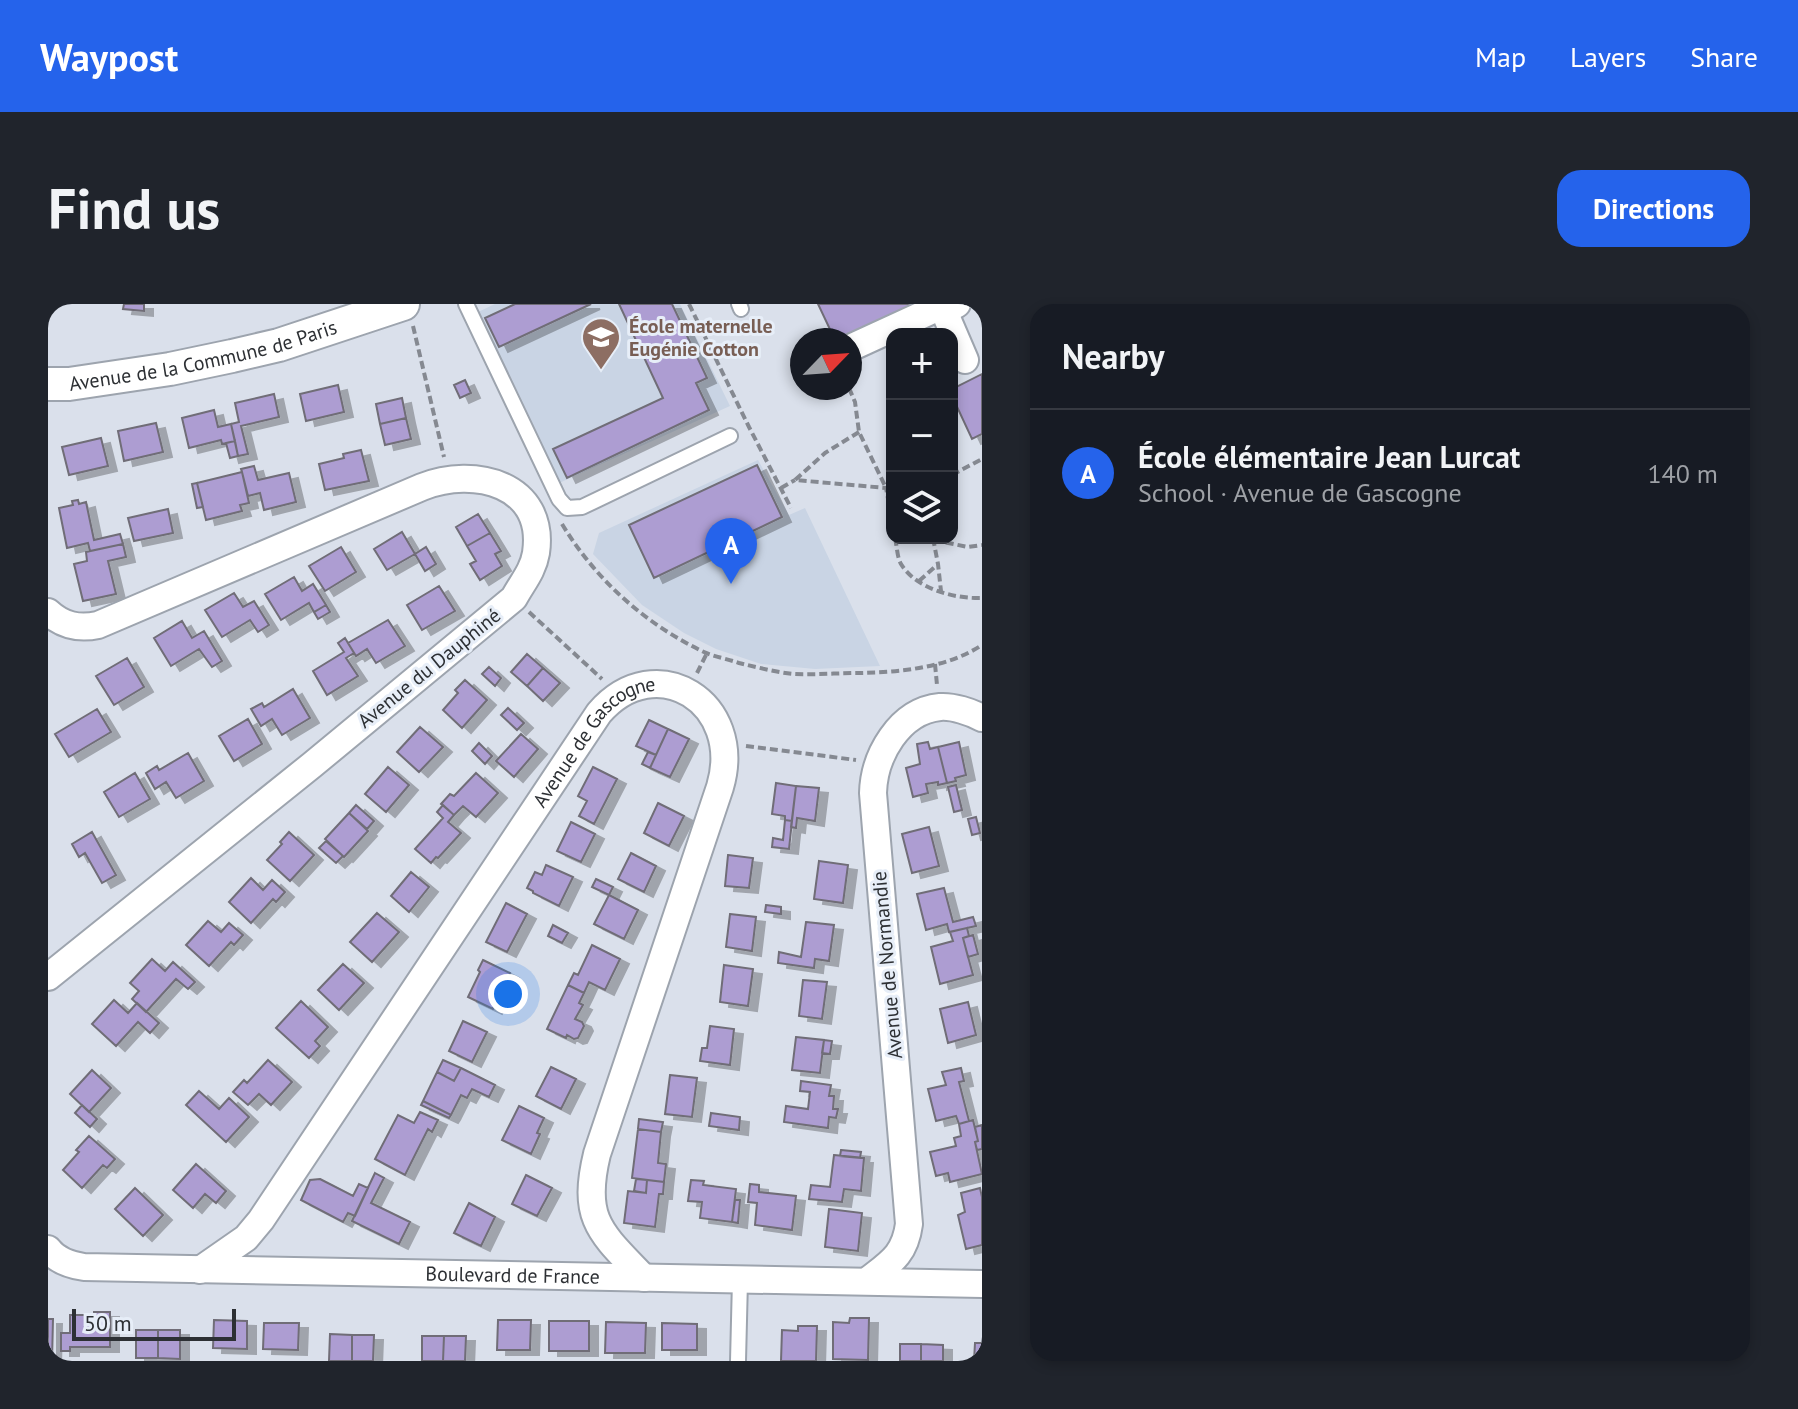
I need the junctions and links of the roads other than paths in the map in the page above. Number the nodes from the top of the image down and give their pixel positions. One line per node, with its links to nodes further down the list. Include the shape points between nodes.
1 (466, 304): 7 (lane, via 567,508 582,507)
2 (950, 307): 4 (street); 5 (street)
3 (407, 311): 6 (street, Avenue de la Commune de Paris, via 201,363)
4 (862, 342)
5 (965, 360)
6 (48, 384)
7 (730, 436)
8 (48, 612): 10 (street, Avenue du Dauphiné, via 71,626 98,625 449,478 496,482 515,494 535,523 530,573 514,598)
9 (982, 718): 15 (street, Avenue de Normandie, via 946,707 918,715 894,734 873,777 909,1224 902,1250)
10 (48, 977)
11 (48, 1249): 12 (street, Boulevard de France, via 73,1266)
12 (200, 1270): 13 (street, Boulevard de France); 13 (street, Avenue de Gascogne, via 246,1238 261,1220 599,713 618,694 659,685 675,687 707,707 726,759 592,1173 596,1221)
13 (644, 1278): 14 (street, Boulevard de France)
14 (740, 1280): 15 (street, Boulevard de France); 17 (lane)
15 (867, 1281): 16 (street, Boulevard de France)
16 (982, 1284)
17 (738, 1361)

